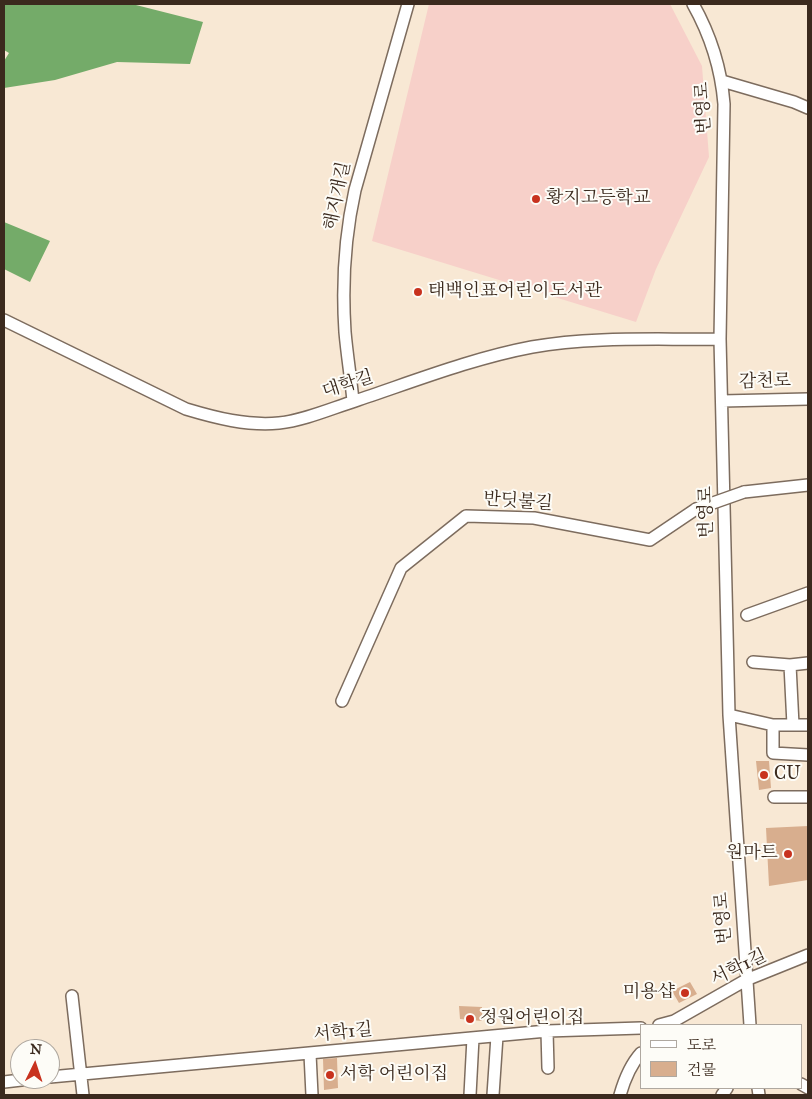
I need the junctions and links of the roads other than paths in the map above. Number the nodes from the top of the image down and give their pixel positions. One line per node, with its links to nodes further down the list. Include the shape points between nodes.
1 (408, 4): 9 (street, 해지개길, via 349,218 345,332)
2 (693, 4): 3 (street, 번영로, via 712,43)
3 (722, 81): 4 (street); 6 (street, 번영로)
4 (808, 108)
5 (4, 320): 9 (street, 대학길, via 186,409 216,418 245,423 279,423)
6 (720, 339): 8 (street, 번영로); 9 (street, 대학길, via 587,341 532,347)
7 (808, 399): 8 (street, 감천로)
8 (722, 400): 17 (street, 번영로)
9 (353, 402)
10 (808, 485): 16 (street, 반딧불길, bridge, via 744,492 696,510 650,540 534,518 466,516 401,568)
11 (808, 592): 12 (street)
12 (747, 616)
13 (753, 662): 15 (street)
14 (808, 664): 15 (street)
15 (790, 665): 19 (street)
16 (342, 701)
17 (729, 715): 18 (street); 25 (street, 번영로)
18 (773, 725): 19 (street); 21 (street, via 773,753)
19 (793, 725): 20 (street)
20 (808, 725)
21 (808, 755)
22 (774, 797): 23 (street)
23 (808, 797)
24 (808, 955): 25 (street, 서학1길)
25 (746, 980): 27 (street, 번영로); 28 (street, 서학1길)
26 (72, 996): 39 (street)
27 (747, 1000): 29 (street); 30 (street, 번영로); 31 (street)
28 (671, 1023)
29 (743, 1024)
30 (750, 1024)
31 (758, 1024)
32 (640, 1028): 33 (street, 서학1길)
33 (547, 1031): 34 (street, 서학1길); 38 (street)
34 (498, 1036): 35 (street, 서학1길); 44 (street)
35 (474, 1038): 36 (street, 서학1길); 43 (street)
36 (310, 1054): 39 (street, 서학1길); 42 (street)
37 (640, 1055): 45 (street)
38 (548, 1068)
39 (80, 1073): 40 (street, 서학1길); 41 (street)
40 (60, 1076)
41 (83, 1095)
42 (312, 1095)
43 (470, 1095)
44 (494, 1095)
45 (620, 1095)

